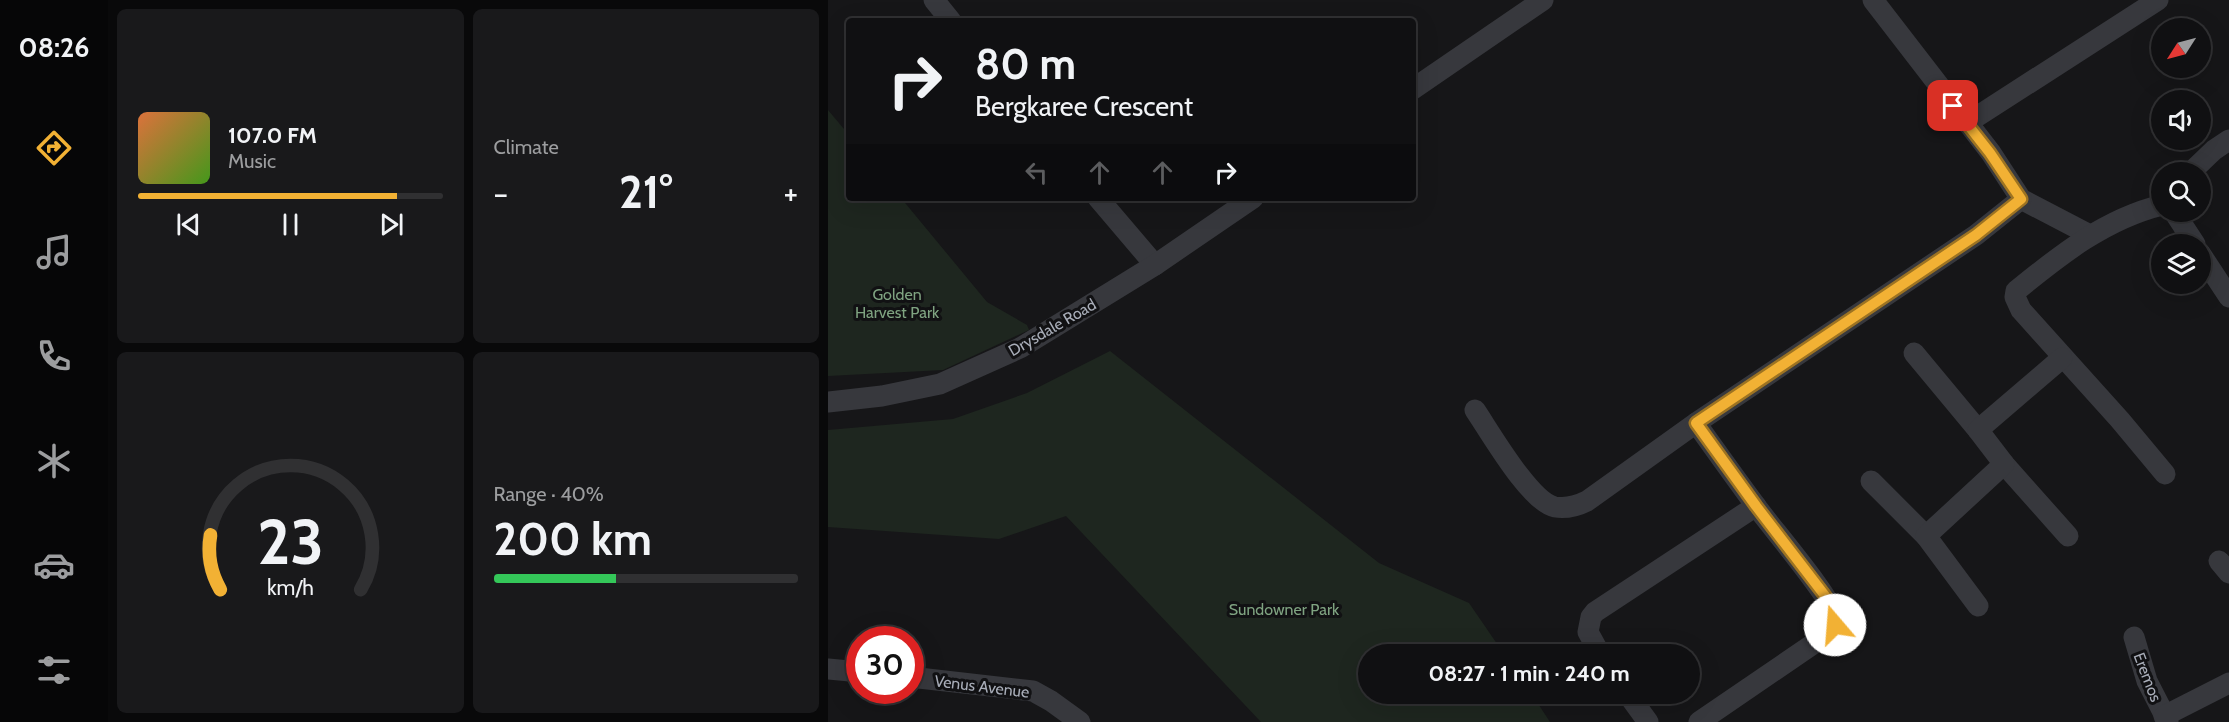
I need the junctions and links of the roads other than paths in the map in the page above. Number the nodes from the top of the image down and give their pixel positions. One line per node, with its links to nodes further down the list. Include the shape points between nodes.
1 (934, 0): 5 (street)
2 (1543, 0): 6 (street)
3 (1873, 0): 7 (street)
4 (2158, 0): 7 (street)
5 (949, 18)
6 (1416, 87)
7 (1967, 123): 10 (street)
8 (2229, 140): 9 (street)
9 (2201, 162)
10 (2021, 199): 14 (street); 22 (street, via 1976,235)
11 (1101, 201): 15 (street)
12 (1249, 201): 15 (street, Drysdale Road)
13 (2151, 209): 14 (street)
14 (2090, 235): 19 (street, via 2015,294 2021,310)
15 (1155, 265): 20 (street, Drysdale Road, via 1020,348 940,384)
16 (2211, 270): 17 (street)
17 (2229, 297)
18 (1914, 353): 23 (street)
19 (2062, 358): 23 (street); 25 (street)
20 (828, 402)
21 (1475, 410): 22 (street, via 1527,487 1554,507 1572,507 1587,501)
22 (1696, 423): 27 (street)
23 (1978, 430): 24 (street)
24 (2004, 464): 28 (street); 29 (street)
25 (2164, 474)
26 (1871, 481): 28 (street)
27 (1756, 506): 32 (street, via 1595,612 1588,632); 41 (street, via 1826,597 1836,618 1835,625)
28 (1926, 536): 30 (street)
29 (2068, 536)
30 (1978, 606)
31 (2134, 637): 38 (street, Eremos, via 2146,681)
32 (1595, 644)
33 (828, 669): 34 (street)
34 (846, 671)
35 (924, 679): 39 (street, Venus Avenue, via 1033,692)
36 (2229, 683): 38 (street, Eremos)
37 (1635, 704): 40 (street)
38 (2166, 719)
39 (1080, 722)
40 (1648, 722)
41 (1699, 722)

